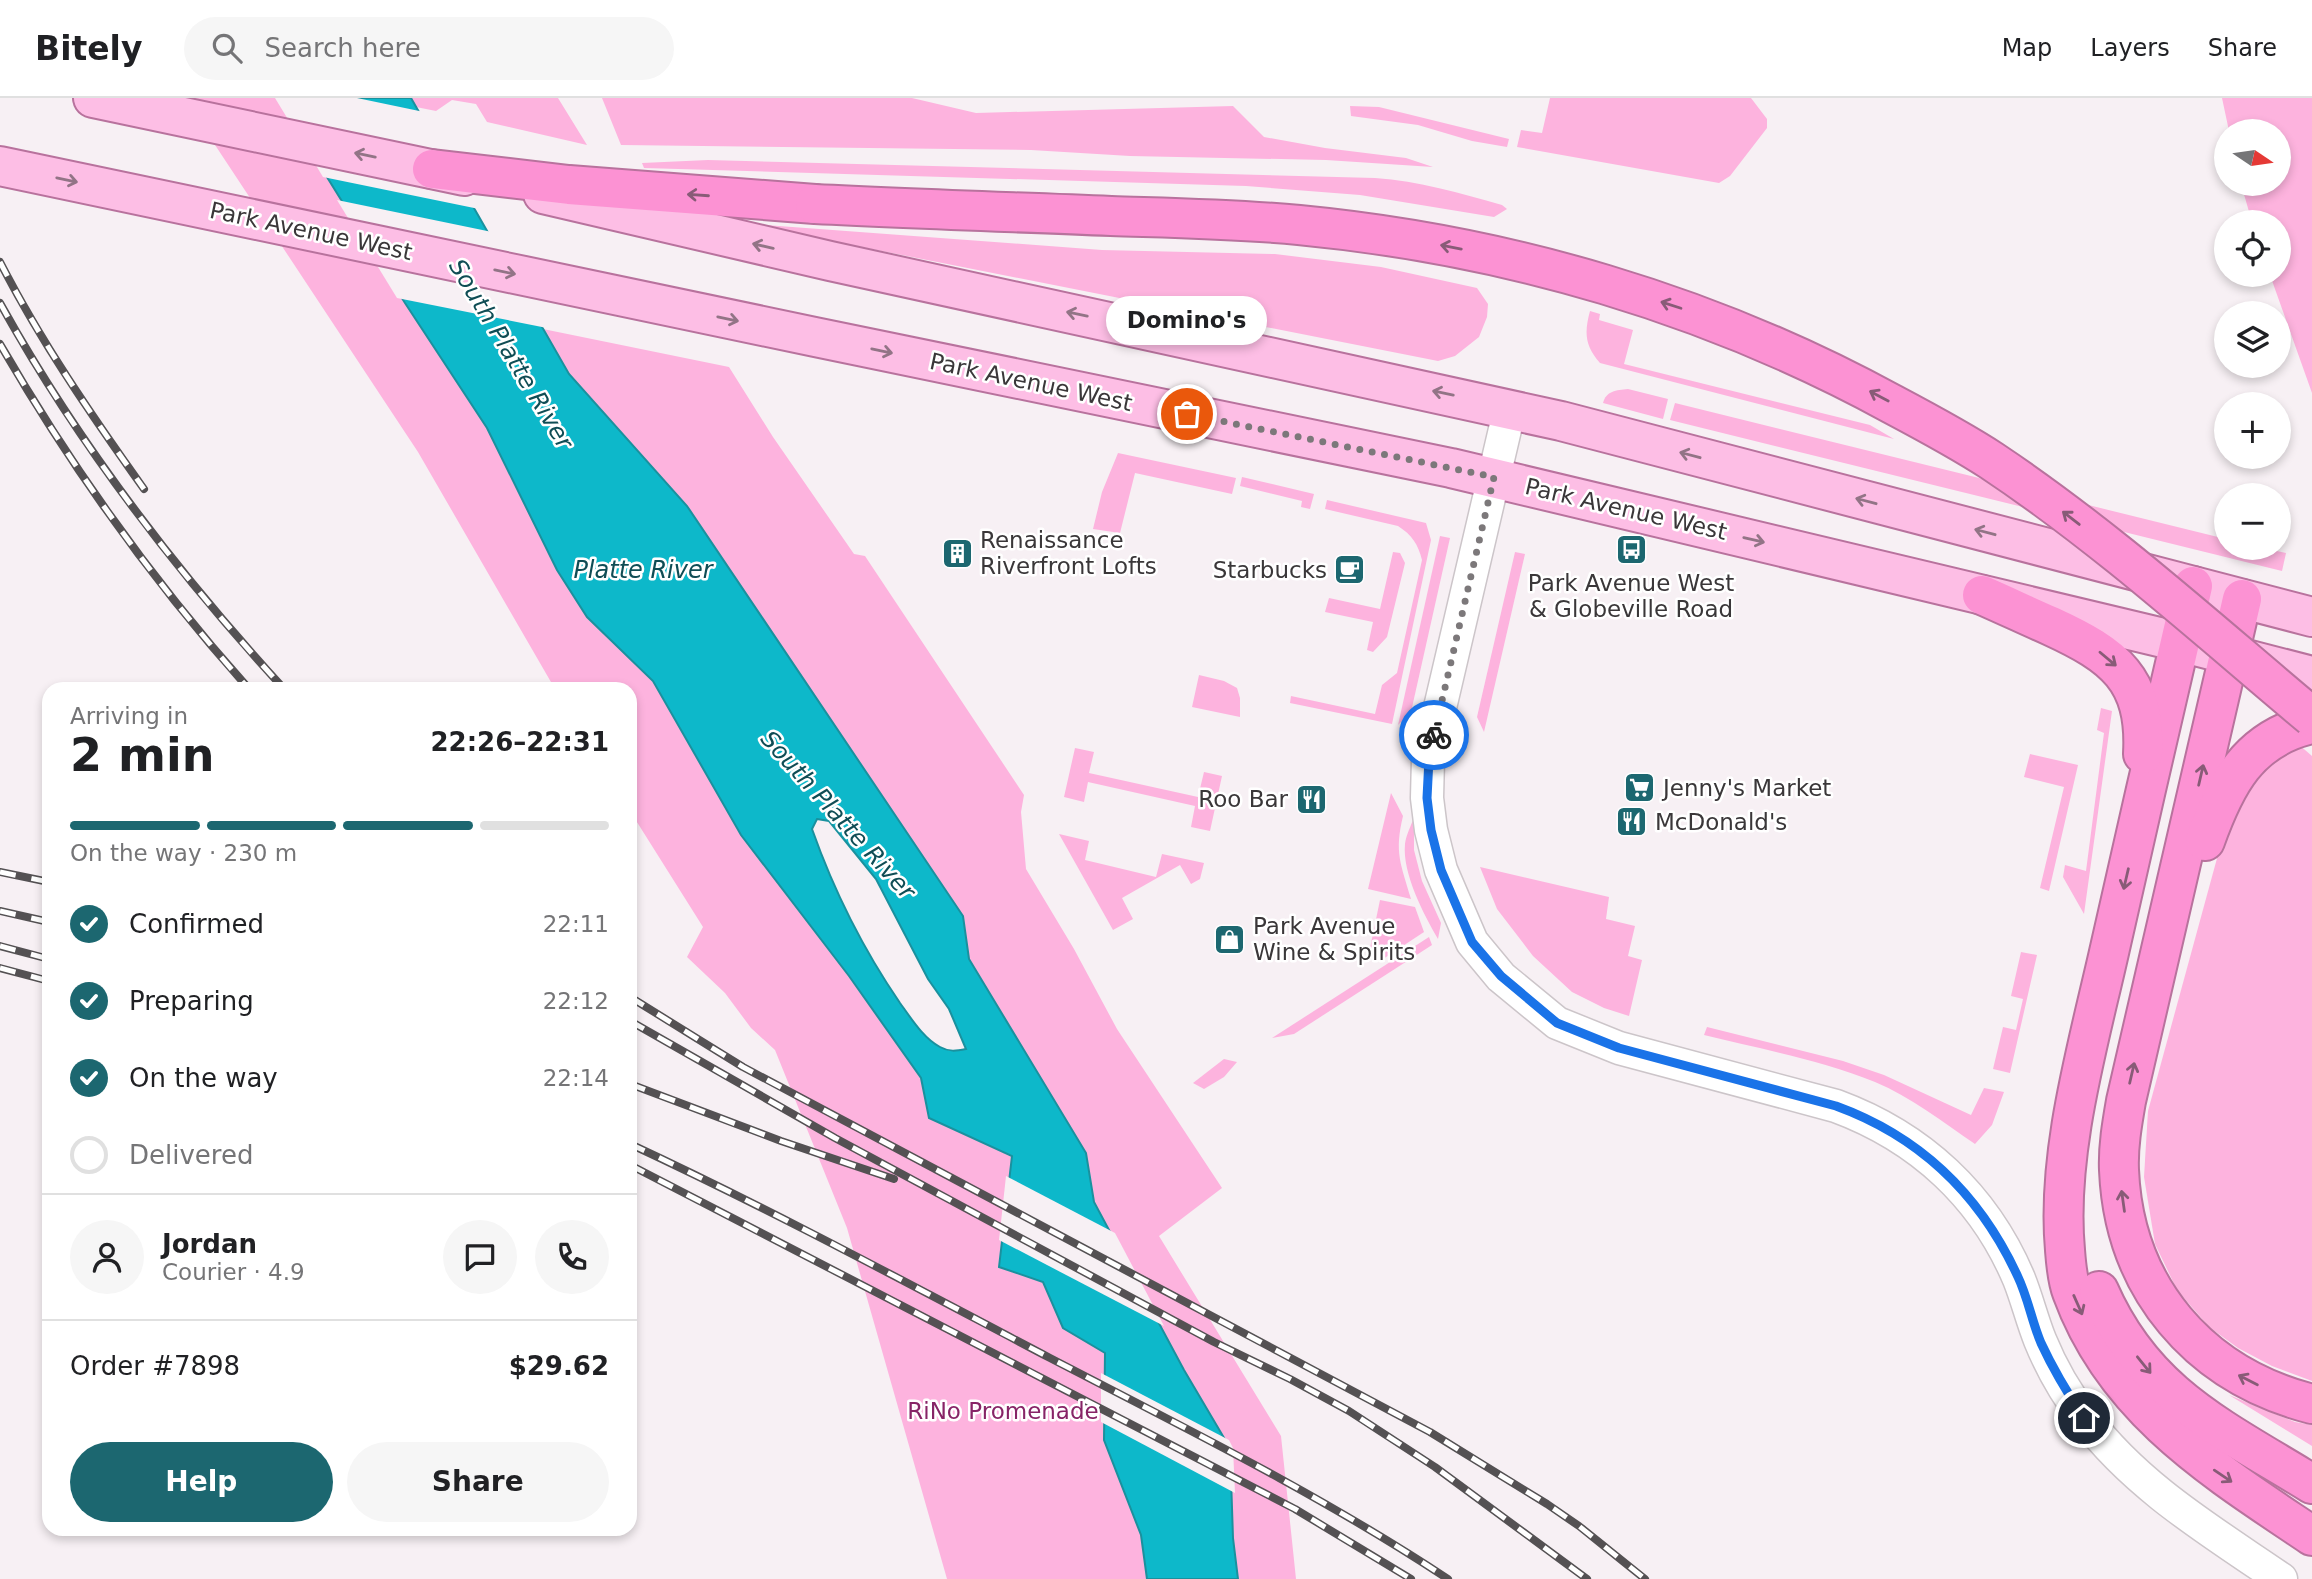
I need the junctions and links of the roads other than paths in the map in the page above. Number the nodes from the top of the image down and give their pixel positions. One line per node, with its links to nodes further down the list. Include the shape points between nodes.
1 (93, 98): 3 (main road, one-way to 1)
2 (0, 166): 5 (main road, Park Avenue West, one-way to 5)
3 (432, 169): 4 (main road, one-way to 3, via 830,261); 13 (highway, one-way to 3, bridge, via 2097,538 1989,459 1857,384 1773,345 1614,287 1442,245 1298,225 815,204)
4 (1510, 408): 5 (street); 6 (main road, one-way to 4)
5 (1494, 477): 7 (main road, Park Avenue West, one-way to 7); 21 (street, via 1429,759 1427,798 1441,870 1472,942 1501,976 1557,1023 1619,1048 1836,1106 1922,1150 1969,1198 2004,1250 2045,1351 2092,1426 2151,1488)
6 (2193, 586): 8 (main road); 10 (highway)
7 (1982, 595): 10 (main road, Park Avenue West); 15 (highway, one-way to 15, via 2078,638 2122,672 2139,705 2144,733)
8 (2242, 599): 9 (main road); 11 (highway)
9 (2312, 617)
10 (2180, 642): 11 (main road, Park Avenue West); 15 (highway)
11 (2229, 655): 12 (main road, Park Avenue West); 16 (highway, one-way to 11)
12 (2312, 676)
13 (2312, 717)
14 (2312, 724): 16 (highway, via 2268,741 2233,777 2220,800)
15 (2141, 812): 17 (highway, one-way to 17)
16 (2147, 1009): 18 (highway, one-way to 16, via 2279,1396 2240,1377 2199,1348 2166,1311 2142,1268 2126,1220 2119,1160 2126,1101)
17 (2074, 1117): 19 (highway, one-way to 19, via 2072,1171 2079,1228 2092,1273 2125,1339 2178,1399); 20 (highway, one-way to 20, via 2064,1179 2066,1257 2071,1290 2104,1357 2126,1388 2178,1442)
18 (2312, 1404)
19 (2312, 1484)
20 (2312, 1536)
21 (2281, 1579)

